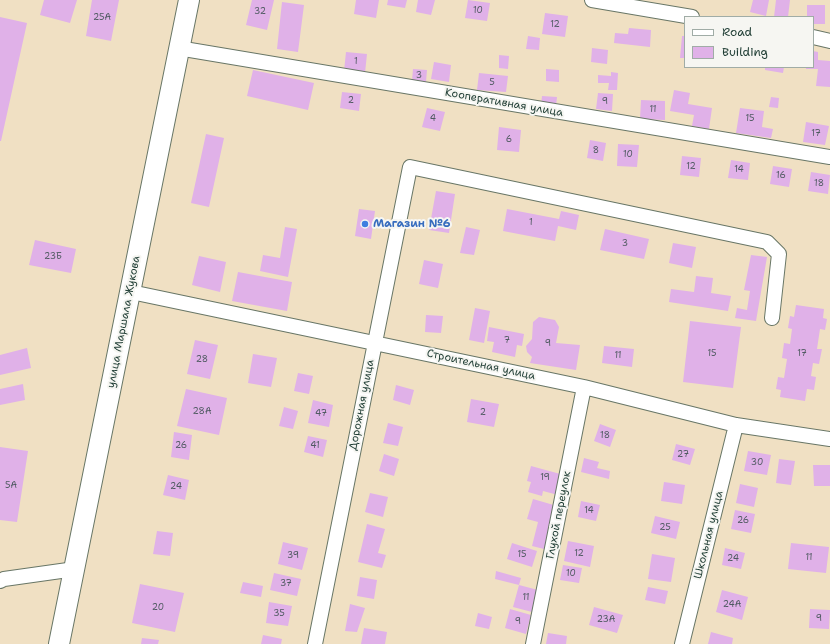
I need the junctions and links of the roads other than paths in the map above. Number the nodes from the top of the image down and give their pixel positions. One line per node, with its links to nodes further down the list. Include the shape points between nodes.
1 (189, 0): 6 (main road, улица Маршала Жукова)
2 (592, 0): 3 (street)
3 (686, 16)
4 (814, 37): 5 (street)
5 (830, 40)
6 (178, 48): 7 (street, Кооперативная улица); 8 (main road, улица Маршала Жукова)
7 (830, 158)
8 (131, 292): 10 (street, Строительная улица); 14 (main road, улица Маршала Жукова)
9 (772, 318): 10 (street, Дорожная улица, via 780,254 767,242 410,167)
10 (375, 343): 11 (street, Строительная улица); 17 (street, Дорожная улица)
11 (584, 387): 12 (street, Строительная улица); 18 (street, Глухой переулок)
12 (736, 426): 13 (street, Строительная улица); 19 (street, Школьная улица)
13 (830, 439)
14 (75, 569): 15 (street); 16 (main road, улица Маршала Жукова)
15 (0, 581)
16 (59, 644)
17 (315, 644)
18 (533, 644)
19 (682, 644)

